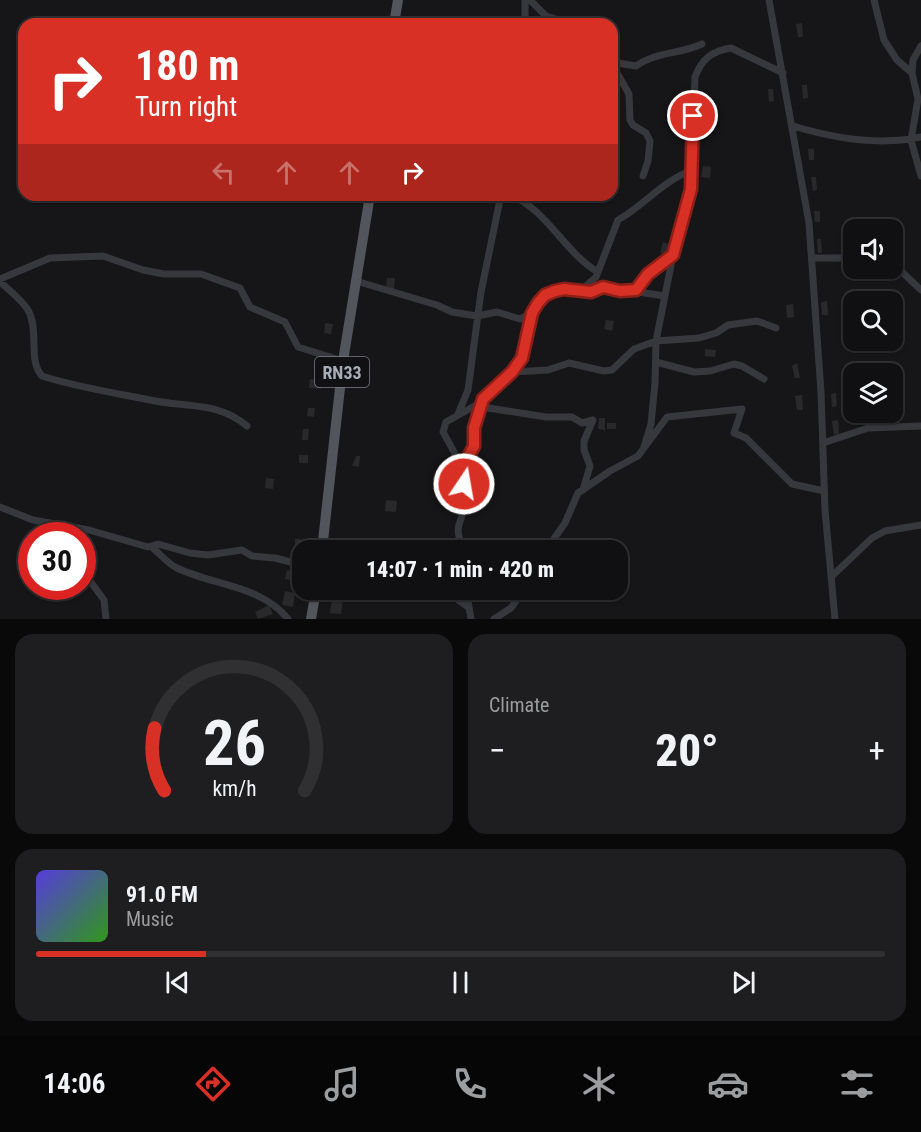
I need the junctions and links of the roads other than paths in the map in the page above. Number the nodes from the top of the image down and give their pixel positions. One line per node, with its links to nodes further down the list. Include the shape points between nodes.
1 (398, 0): 6 (main road)
2 (525, 0): 7 (street)
3 (530, 0): 8 (street)
4 (769, 0): 12 (street)
5 (874, 0): 13 (street, via 884,40 897,60)
6 (395, 18)
7 (525, 18)
8 (552, 18)
9 (702, 44): 11 (street, via 644,60 636,66)
10 (921, 46): 13 (street, via 913,60)
11 (618, 64)
12 (783, 73): 16 (street); 19 (street, via 737,48 711,54 701,63 693,96)
13 (912, 73): 15 (street)
14 (618, 74): 20 (street, via 629,94 630,120 650,141)
15 (919, 101): 18 (street)
16 (793, 126): 18 (street, via 818,134); 26 (street)
17 (921, 137): 18 (street)
18 (911, 140): 21 (street)
19 (693, 170): 25 (street, via 687,210); 28 (street, via 675,176 618,220)
20 (643, 176)
21 (921, 176)
22 (369, 201): 31 (main road, RN33)
23 (500, 201): 37 (street)
24 (523, 201): 28 (street, via 566,240 580,260)
25 (673, 255): 32 (street, via 648,274); 35 (street)
26 (812, 258): 27 (street); 48 (street)
27 (843, 258)
28 (598, 272): 34 (street)
29 (903, 273): 33 (street)
30 (0, 280): 40 (street, via 50,258 103,256 152,272 201,274 240,288 250,308 285,322 298,347); 46 (street, via 29,310 36,340 36,368 42,376 150,400 215,408 232,414)
31 (356, 281): 37 (street, via 437,304 452,312); 40 (main road, RN33)
32 (636, 290): 34 (street, via 603,287); 35 (street)
33 (921, 290)
34 (579, 292): 36 (street, via 564,289 545,295)
35 (665, 296): 39 (street)
36 (532, 313): 37 (street, via 520,319 497,312); 42 (street, via 522,358)
37 (477, 316): 45 (street, via 468,390)
38 (776, 328): 39 (street, via 757,321 728,325 699,338)
39 (656, 341): 41 (street); 42 (street, via 634,349 612,370 569,363 548,370)
40 (344, 361): 57 (main road, RN33)
41 (656, 362): 43 (street, via 694,372 734,364); 49 (street, via 651,424)
42 (512, 372): 44 (street)
43 (764, 379)
44 (482, 403): 45 (street); 50 (street, via 474,428 474,446); 51 (street, via 546,417 572,417 582,423 593,420 584,441 590,466)
45 (458, 414): 50 (street, via 446,422 443,432)
46 (247, 426)
47 (921, 426): 48 (street, via 868,428)
48 (823, 443): 52 (street)
49 (644, 447): 51 (street, via 638,456); 52 (street, via 661,422 674,414 697,416 742,409 734,433 746,438 792,484)
50 (462, 469): 58 (street, via 466,499 457,523)
51 (583, 490): 59 (street)
52 (824, 492): 62 (street)
53 (0, 507): 54 (street)
54 (42, 522)
55 (921, 525): 62 (street, via 878,534)
56 (96, 532): 60 (street)
57 (323, 540)
58 (461, 540)
59 (553, 540)
60 (152, 547): 61 (street, via 158,544 208,555 242,550 252,556); 70 (street, via 177,568 263,598)
61 (292, 562)
62 (831, 577): 74 (street)
63 (96, 589): 69 (street, via 104,600)
64 (314, 600): 71 (main road)
65 (458, 600): 68 (street)
66 (467, 600): 68 (street)
67 (517, 600): 73 (street)
68 (468, 607): 72 (street)
69 (106, 619)
70 (288, 619)
71 (311, 619)
72 (471, 619)
73 (494, 619)
74 (835, 619)

